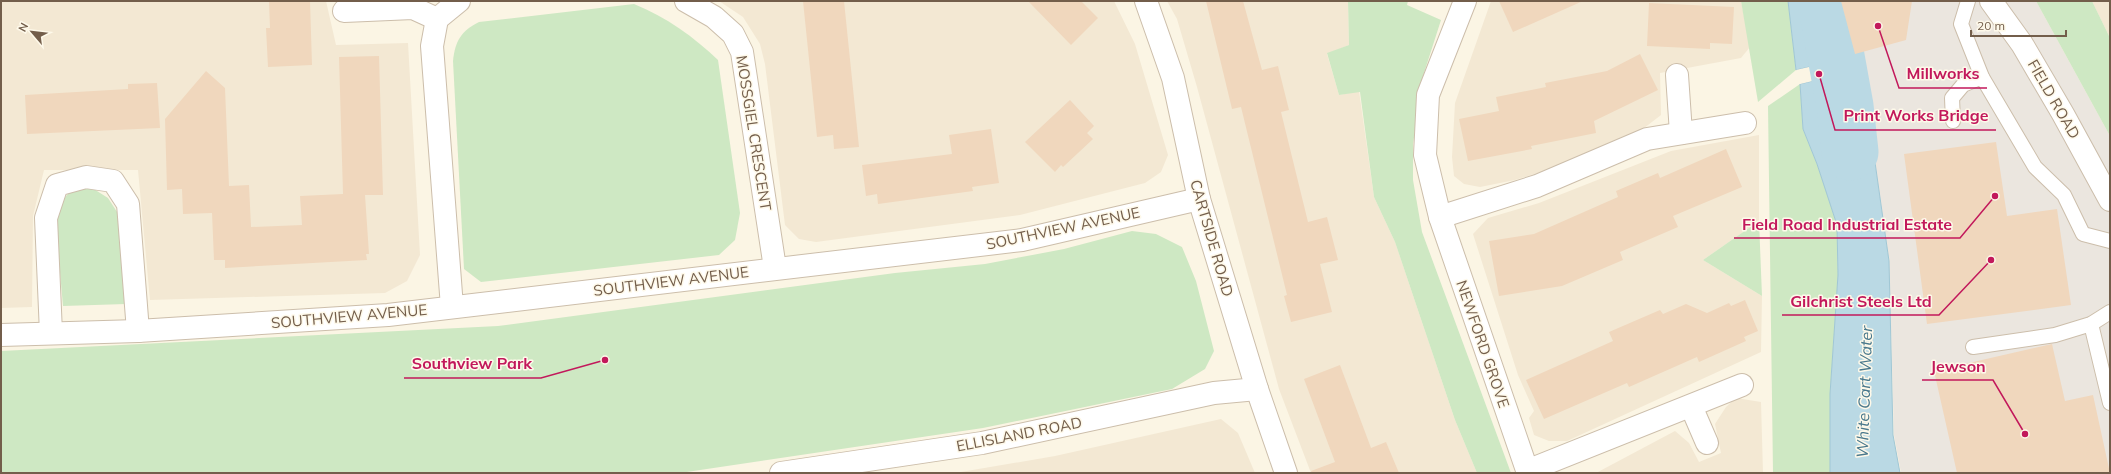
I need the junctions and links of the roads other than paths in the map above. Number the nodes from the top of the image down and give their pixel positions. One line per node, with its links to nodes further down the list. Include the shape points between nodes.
1 (460, 1): 8 (street)
2 (686, 1): 18 (street, MOSSGIEL CRESCENT, via 714,17 733,34 742,52)
3 (1146, 1): 14 (street, CARTSIDE ROAD, via 1173,78)
4 (1465, 1): 16 (street, NEWFORD GROVE, via 1428,95 1425,155)
5 (1968, 1): 10 (lane, via 1961,24)
6 (1991, 1): 15 (street, FIELD ROAD, via 2022,44)
7 (344, 11): 8 (street, via 413,8)
8 (437, 19): 19 (street, via 432,46)
9 (1677, 76): 13 (street)
10 (1982, 77): 11 (lane, via 1962,85 1952,98); 17 (lane, via 2035,168 2064,195 2083,234)
11 (1953, 121)
12 (1745, 123): 13 (street)
13 (1681, 133): 16 (street, via 1647,139 1537,186)
14 (1199, 199): 18 (street, SOUTHVIEW AVENUE, via 1022,240); 27 (street, CARTSIDE ROAD)
15 (2110, 200)
16 (1440, 216): 31 (street, NEWFORD GROVE)
17 (2110, 241)
18 (775, 268): 19 (street, SOUTHVIEW AVENUE)
19 (452, 307): 22 (street, SOUTHVIEW AVENUE, via 388,315)
20 (2110, 312): 21 (lane)
21 (2091, 324): 25 (lane, via 2055,335); 28 (lane)
22 (138, 331): 23 (street, SOUTHVIEW AVENUE); 23 (street, via 128,204 113,181 86,177 57,185 46,218)
23 (51, 333): 24 (street, SOUTHVIEW AVENUE)
24 (1, 335)
25 (1973, 347)
26 (1742, 385): 29 (street, NEWFORD GROVE)
27 (1257, 389): 32 (street, ELLISLAND ROAD, via 1214,393 982,443); 33 (street, CARTSIDE ROAD)
28 (2110, 403)
29 (1691, 406): 30 (street); 31 (street, NEWFORD GROVE)
30 (1707, 443)
31 (1527, 472)
32 (781, 473)
33 (1286, 473)

